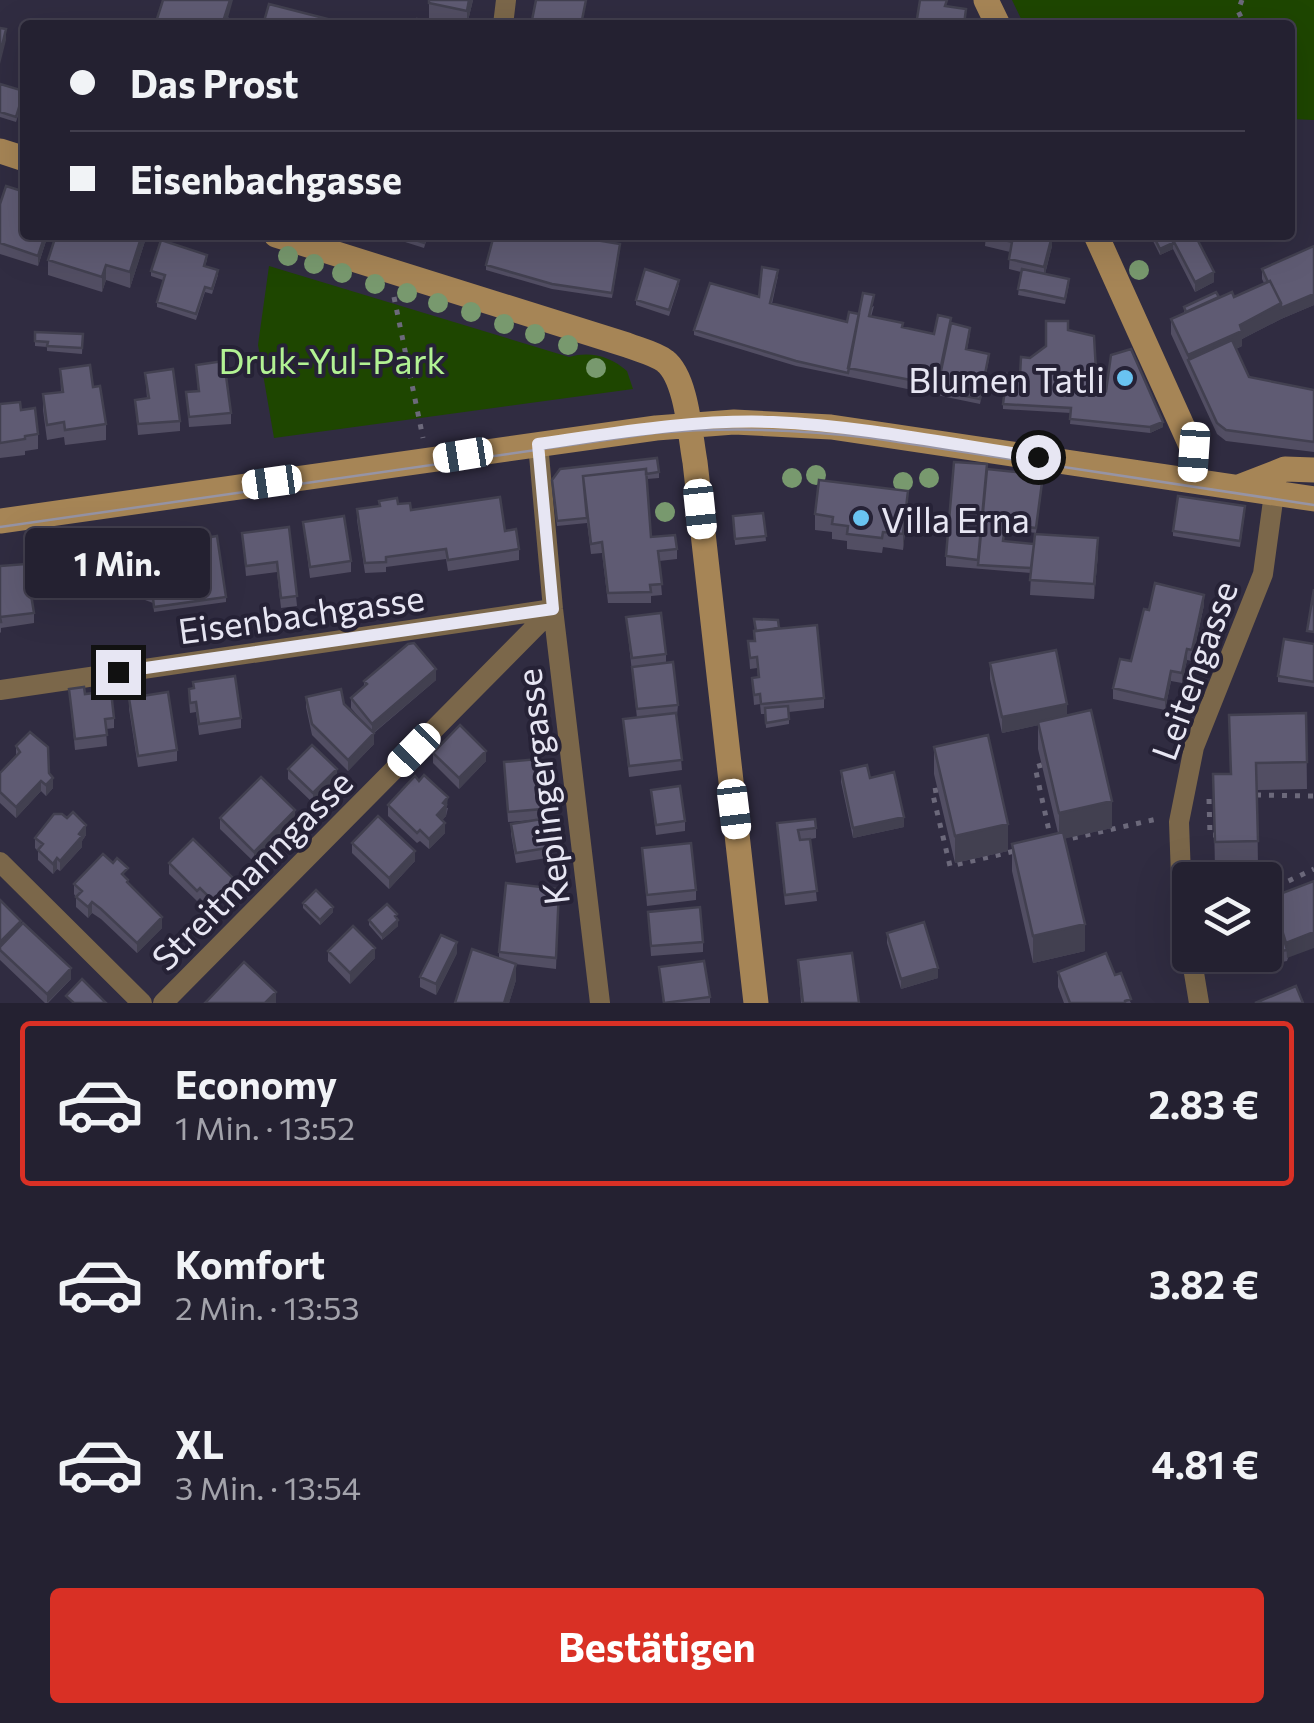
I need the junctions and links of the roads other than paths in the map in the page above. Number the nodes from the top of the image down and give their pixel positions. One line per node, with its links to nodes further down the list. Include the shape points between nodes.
1 (292, 240): 3 (main road, via 658,357 678,378)
2 (1098, 240): 6 (main road, via 1194,452)
3 (688, 426): 4 (main road); 6 (main road, via 832,427); 18 (main road)
4 (538, 444): 9 (main road); 10 (street, Keplingergasse)
5 (1314, 470): 7 (main road, via 1299,468)
6 (1193, 480): 7 (main road, via 1239,488)
7 (1276, 482): 8 (main road); 13 (street, Leitengasse, via 1263,574 1194,747 1179,822)
8 (1314, 499)
9 (0, 521)
10 (553, 609): 11 (street, Eisenbachgasse); 16 (street, Streitmanngasse); 17 (street, Keplingergasse)
11 (0, 690)
12 (0, 862): 15 (street)
13 (1180, 862)
14 (1193, 972): 19 (street, Leitengasse)
15 (142, 1003)
16 (163, 1003)
17 (600, 1003)
18 (756, 1003)
19 (1199, 1003)

